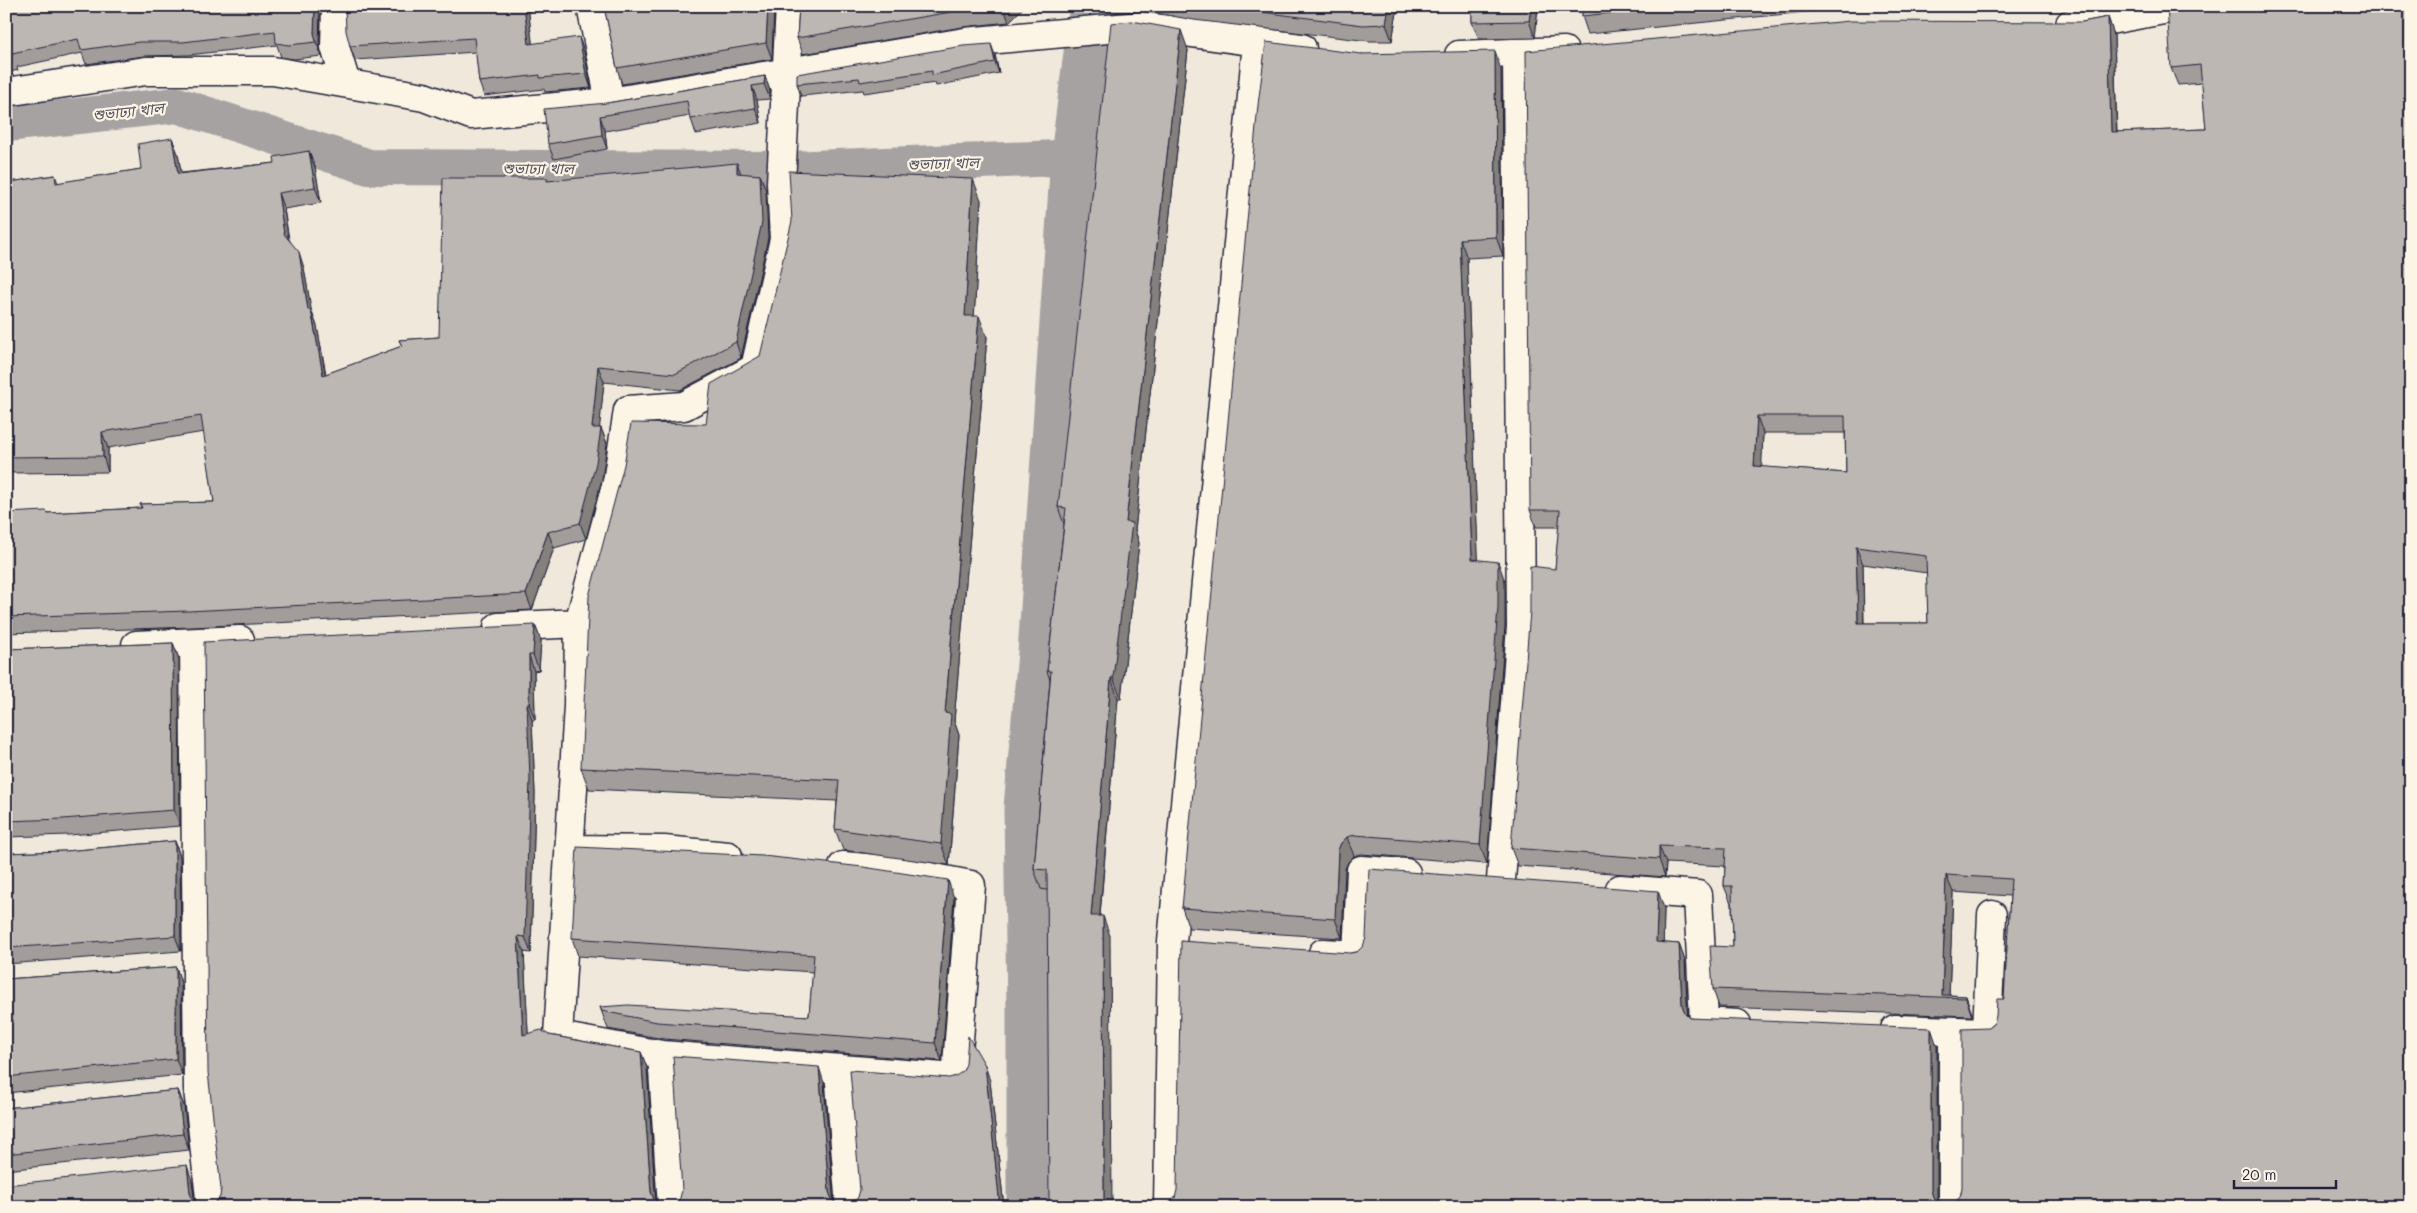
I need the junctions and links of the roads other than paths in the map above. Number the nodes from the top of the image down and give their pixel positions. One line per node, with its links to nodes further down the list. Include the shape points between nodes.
1 (336, 6): 12 (street, via 335,47)
2 (592, 6): 14 (street)
3 (790, 6): 11 (street)
4 (2185, 6): 5 (street, via 2088,24)
5 (2049, 24)
6 (1257, 43): 8 (street); 11 (street, via 1140,26 964,42); 31 (street)
7 (1591, 49): 9 (street)
8 (1331, 52)
9 (1517, 54): 10 (street); 27 (street, via 1521,627)
10 (1438, 55)
11 (785, 73): 14 (street); 15 (street, via 781,183 784,239 754,368 684,406 628,410 617,482)
12 (346, 83): 13 (street, via 274,71 146,71); 14 (street, via 424,97 471,115)
13 (6, 92)
14 (610, 102)
15 (579, 623): 16 (street); 22 (street, via 578,706)
16 (470, 628)
17 (263, 639): 18 (street)
18 (194, 643): 19 (street); 20 (street)
19 (115, 645)
20 (196, 840): 21 (street); 34 (street)
21 (167, 843)
22 (569, 849): 23 (street, via 664,850); 39 (street, via 558,1036)
23 (752, 858)
24 (820, 864): 40 (street, via 898,871 971,884 956,1078)
25 (1435, 875): 33 (street, via 1361,870 1356,955)
26 (1473, 878): 27 (street)
27 (1501, 880): 28 (street)
28 (1530, 882)
29 (1600, 888): 36 (street, via 1698,895 1704,1022)
30 (1992, 915): 38 (street, via 1986,1032)
31 (1172, 942): 32 (street); 48 (street)
32 (1201, 944)
33 (1298, 951)
34 (196, 966): 35 (street); 41 (street)
35 (167, 968)
36 (1764, 1024)
37 (1873, 1028): 38 (street)
38 (1953, 1030): 49 (street)
39 (662, 1055): 40 (street); 46 (street)
40 (839, 1070): 47 (street)
41 (198, 1089): 42 (street); 43 (street)
42 (169, 1092)
43 (206, 1164): 44 (street); 45 (street)
44 (178, 1167)
45 (211, 1207)
46 (672, 1207)
47 (850, 1207)
48 (1168, 1207)
49 (1953, 1207)

